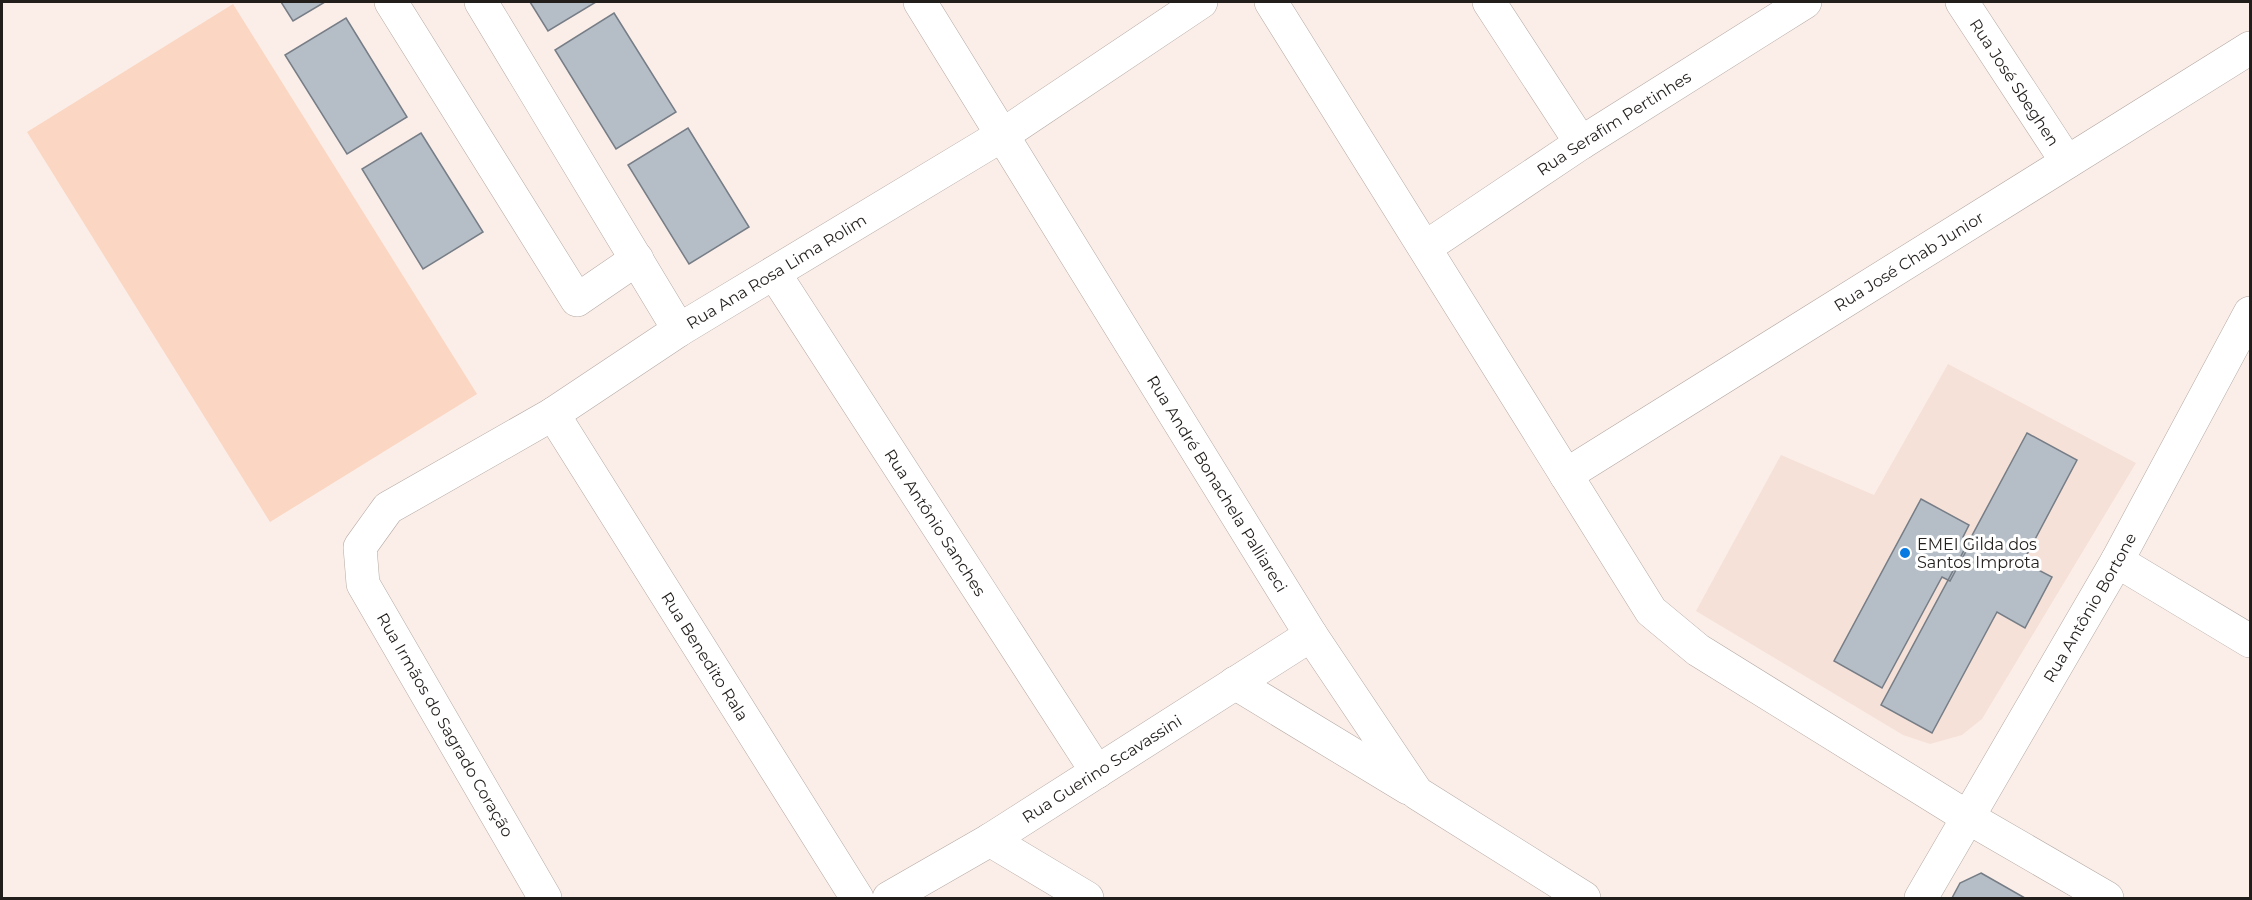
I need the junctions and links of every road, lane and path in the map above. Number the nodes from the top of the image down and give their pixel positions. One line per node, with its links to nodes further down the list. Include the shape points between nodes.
1 (391, 2): 14 (street, via 577,300)
2 (481, 2): 14 (street)
3 (920, 2): 10 (street, Rua André Bonachela Palliareci)
4 (1201, 2): 10 (street, Rua Ana Rosa Lima Rolim)
5 (1271, 2): 13 (street)
6 (1489, 2): 11 (street)
7 (1805, 2): 11 (street, Rua Serafim Pertinhes)
8 (1962, 2): 12 (street, Rua José Sbeghen)
9 (2250, 48): 12 (street, Rua José Chab Junior)
10 (1004, 134): 15 (street, Rua Ana Rosa Lima Rolim); 22 (street, Rua André Bonachela Palliareci)
11 (1581, 143): 13 (street, Rua Serafim Pertinhes)
12 (2067, 162): 19 (street, Rua José Chab Junior)
13 (1426, 248): 19 (street)
14 (637, 259): 17 (street)
15 (774, 273): 17 (street, Rua Ana Rosa Lima Rolim); 25 (street, Rua Antônio Sanches)
16 (2248, 325): 21 (street, Rua Antônio Bortone)
17 (680, 330): 18 (street, Rua Ana Rosa Lima Rolim)
18 (553, 414): 20 (street, Rua Ana Rosa Lima Rolim, via 388,508); 30 (street, Rua Benedito Rala)
19 (1566, 475): 27 (street, via 1652,611 1698,650)
20 (360, 547): 29 (street, Rua Irmãos do Sagrado Coração, via 363,584)
21 (2117, 561): 23 (street); 27 (street, Rua Antônio Bortone)
22 (1311, 636): 24 (street, Rua Guerino Scavassini); 26 (street, Rua André Bonachela Palliareci)
23 (2250, 640)
24 (1235, 683): 25 (street, Rua Guerino Scavassini); 26 (street)
25 (1096, 772): 28 (street, Rua Guerino Scavassini)
26 (1417, 793): 33 (street, Rua André Bonachela Palliareci)
27 (1969, 818): 34 (street, Rua Antônio Bortone); 35 (street)
28 (990, 840): 31 (street, Rua Guerino Scavassini); 32 (street)
29 (545, 898)
30 (857, 898)
31 (889, 898)
32 (1087, 898)
33 (1584, 898)
34 (1921, 898)
35 (2107, 898)

